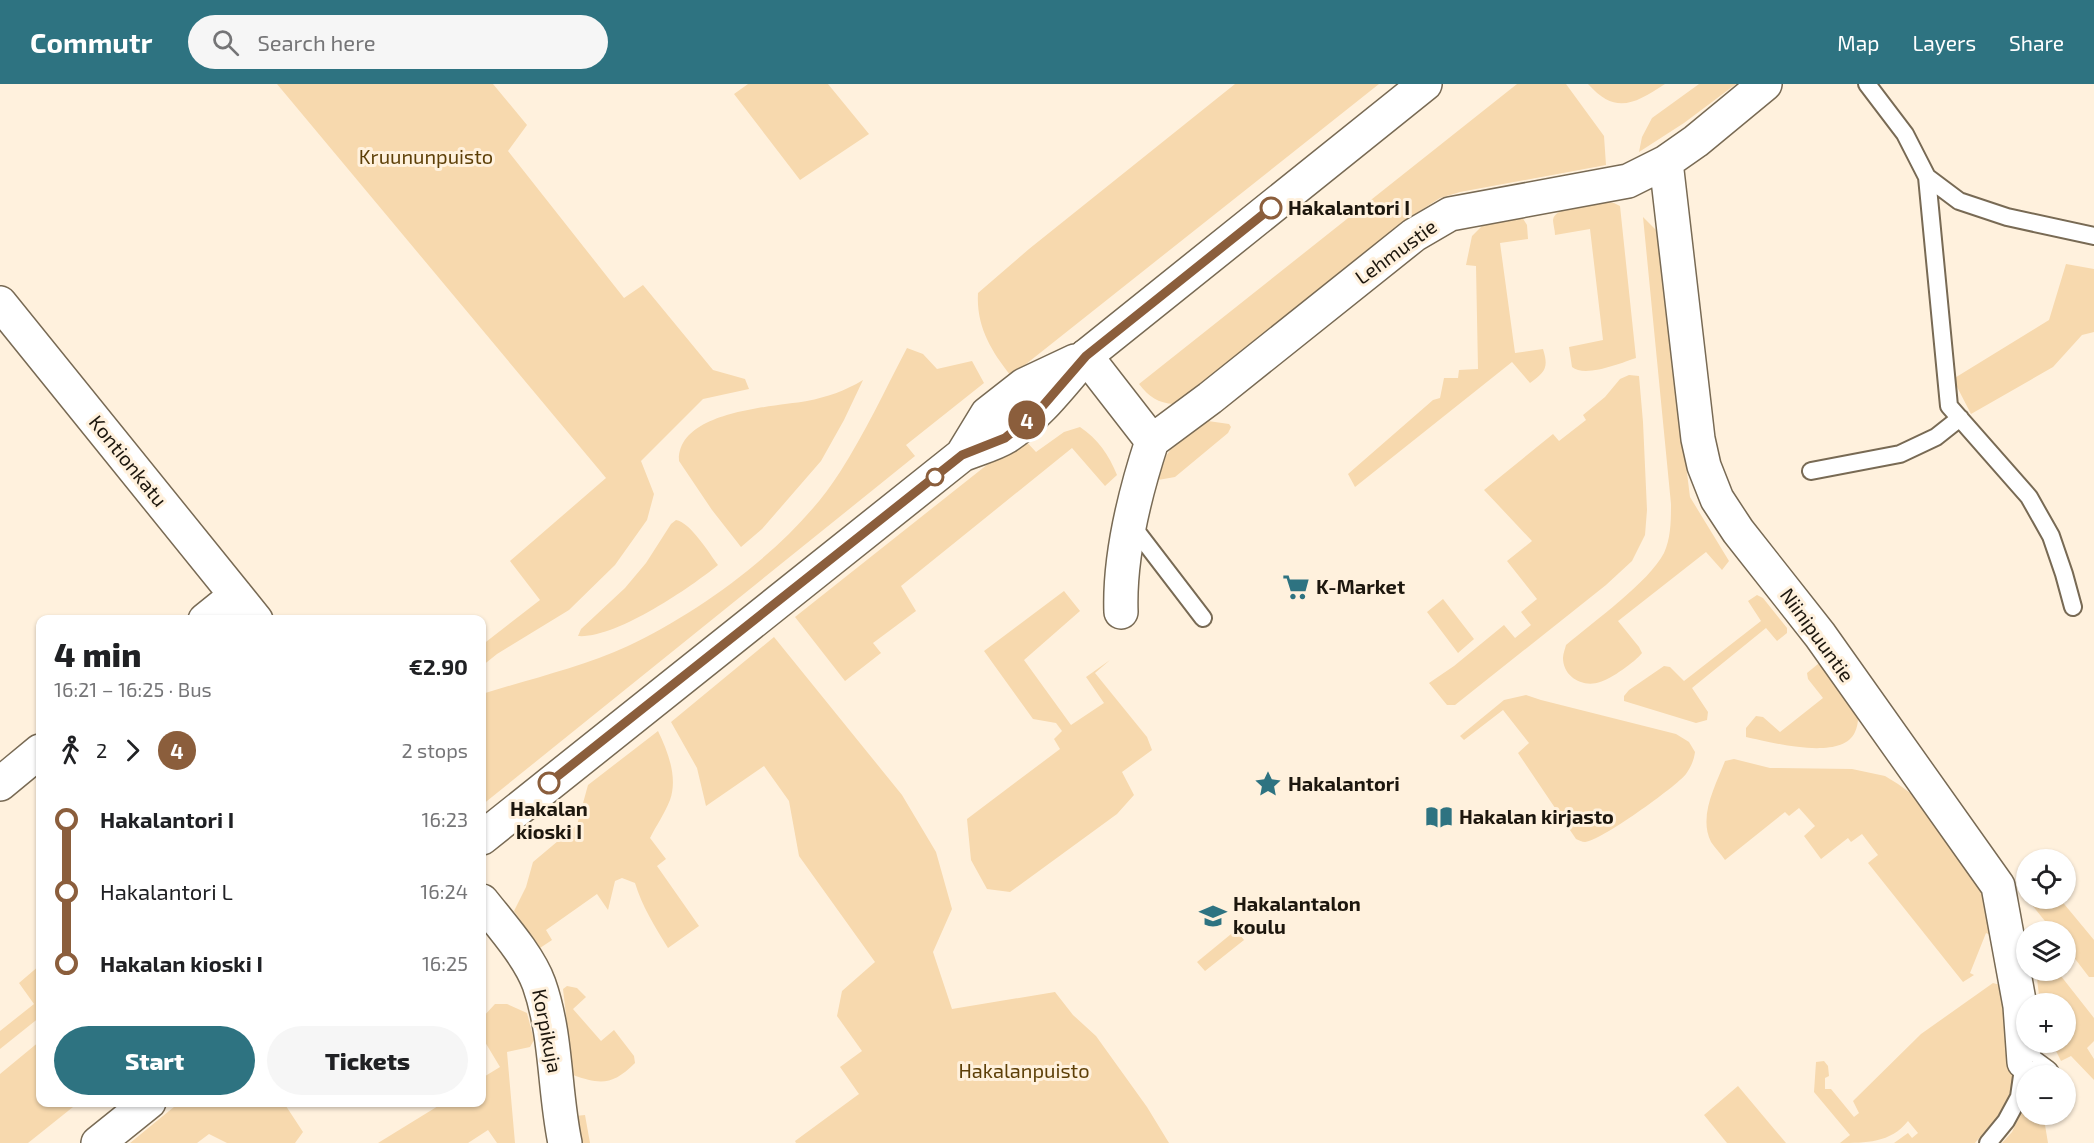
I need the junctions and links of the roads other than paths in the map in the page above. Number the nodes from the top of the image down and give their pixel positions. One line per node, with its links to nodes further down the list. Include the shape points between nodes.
1 (1425, 84): 8 (street)
2 (1765, 84): 4 (street, Lehmustie)
3 (1867, 84): 5 (lane, via 1905,134)
4 (1666, 162): 10 (street, Lehmustie, via 1628,181 1450,214 1414,235); 22 (street, Niinipuuntie, via 1698,439 1717,499 1820,635 1998,886)
5 (1927, 177): 6 (lane, via 1959,201 2007,217); 9 (lane, via 1949,406)
6 (2094, 236)
7 (2, 311): 13 (street, Kontionkatu)
8 (1086, 356): 10 (street); 20 (street, via 1009,396 987,414 962,455)
9 (1960, 418): 11 (lane, via 1936,437 1900,454); 14 (lane, via 2029,497 2050,536)
10 (1152, 441): 12 (street, via 1136,488)
11 (1811, 471)
12 (1131, 524): 15 (street, via 1120,590); 17 (lane)
13 (246, 607): 16 (street)
14 (2073, 607)
15 (1121, 612)
16 (221, 615)
17 (1203, 618)
18 (36, 754): 19 (street)
19 (0, 784)
20 (486, 835)
21 (486, 906): 26 (street, Korpikuja, via 518,946 538,981 547,1010)
22 (2033, 1065)
23 (2016, 1103): 27 (lane)
24 (143, 1107): 25 (street)
25 (98, 1143)
26 (565, 1143)
27 (1988, 1143)

